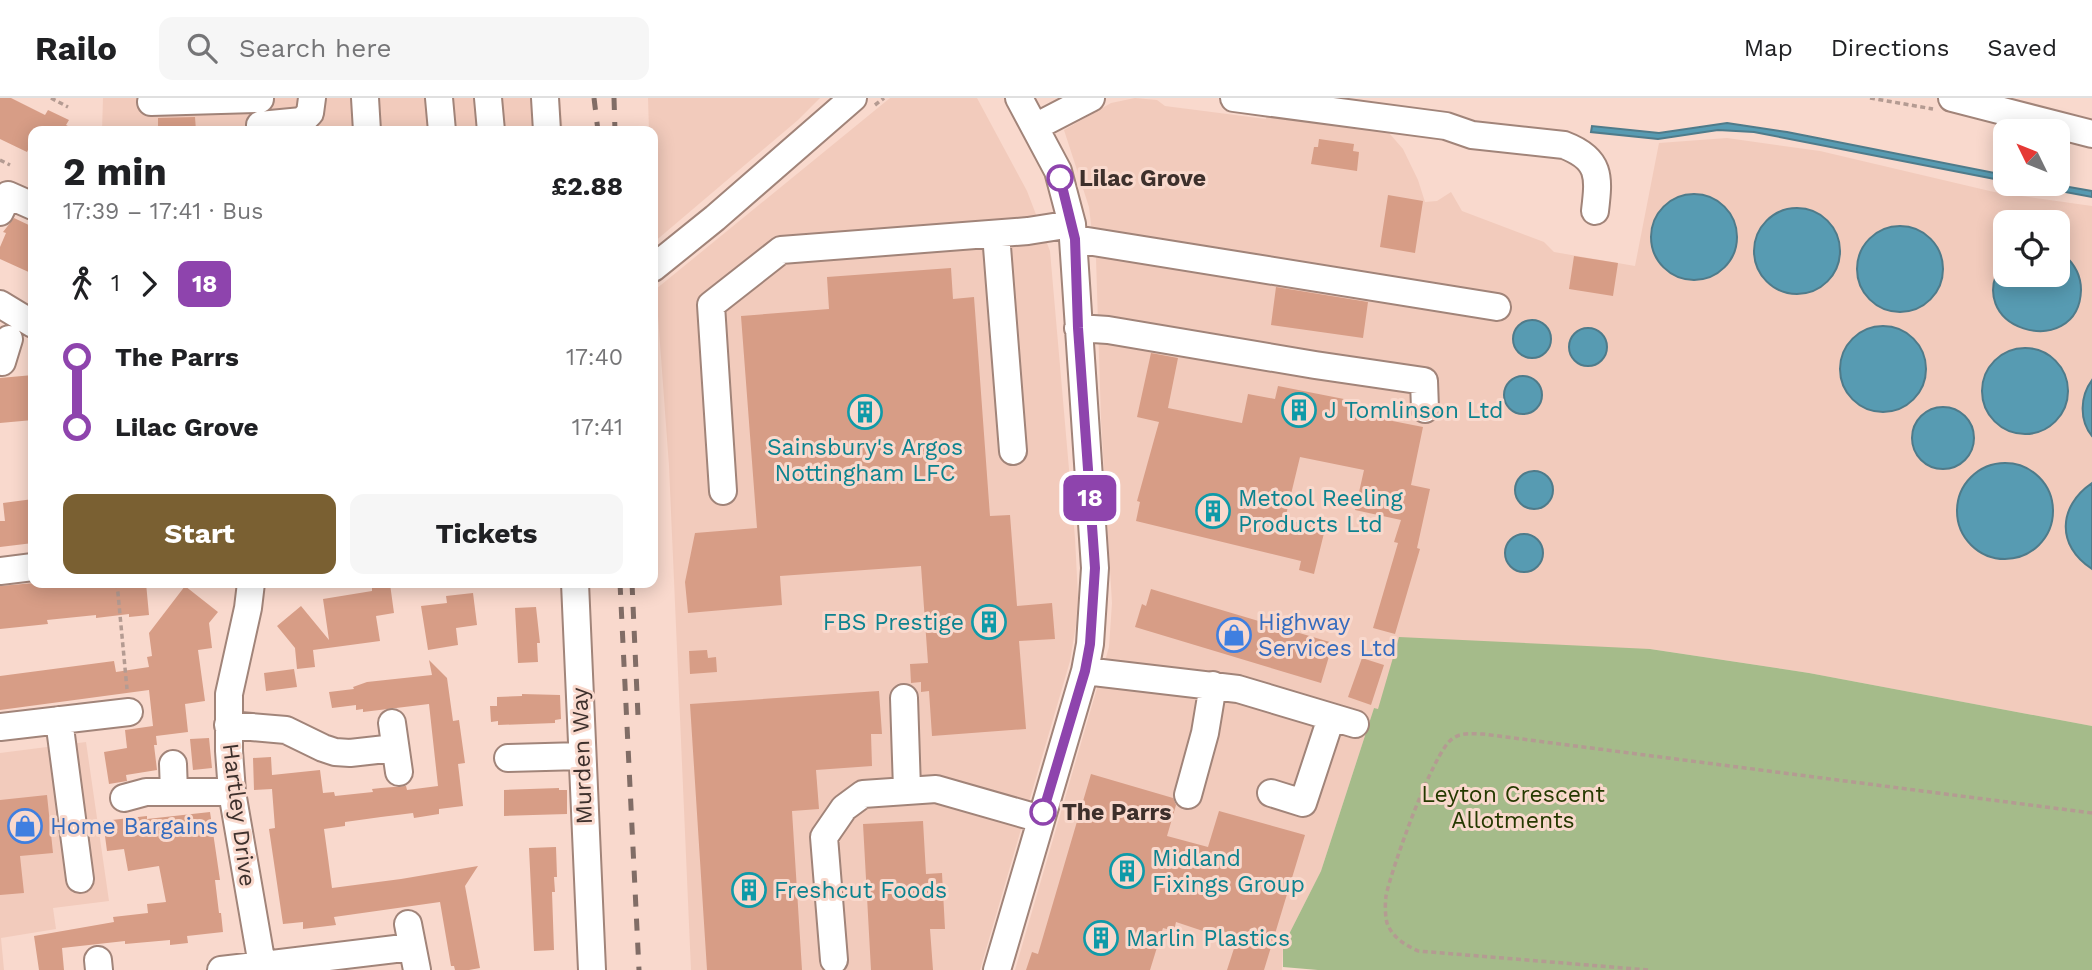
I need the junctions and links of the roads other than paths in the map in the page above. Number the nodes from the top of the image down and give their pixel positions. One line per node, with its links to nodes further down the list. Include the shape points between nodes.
1 (260, 98): 12 (street); 13 (street)
2 (313, 98): 14 (street, via 310,113 302,121)
3 (365, 98): 15 (street)
4 (439, 98): 16 (street)
5 (488, 98): 17 (street)
6 (545, 98): 18 (street)
7 (853, 98): 26 (street)
8 (1019, 98): 19 (street)
9 (1091, 98): 19 (street)
10 (1234, 98): 22 (street, via 1564,145 1587,157 1597,173)
11 (1952, 98): 20 (street)
12 (151, 102)
13 (260, 126)
14 (272, 126)
15 (367, 126)
16 (442, 126)
17 (491, 126)
18 (547, 126)
19 (1035, 127): 24 (street, via 1058,171)
20 (2092, 134)
21 (28, 204): 23 (street, via 8,195)
22 (1595, 211)
23 (0, 212)
24 (1073, 231): 25 (street); 28 (street); 30 (street)
25 (996, 234): 32 (street); 33 (street, via 781,250 711,305)
26 (658, 264)
27 (0, 304): 29 (street)
28 (1497, 307)
29 (28, 321)
30 (1078, 328): 31 (street, via 1424,381); 38 (street, via 1095,568)
31 (1425, 409)
32 (1013, 451)
33 (723, 491)
34 (28, 568): 35 (street)
35 (0, 571)
36 (250, 588): 43 (street, Hartley Drive, via 229,694)
37 (575, 588): 46 (street, Murden Way)
38 (1085, 671): 39 (street); 55 (street)
39 (1213, 685): 52 (street, via 1343,721 1322,748 1303,803); 54 (street)
40 (904, 698): 49 (street)
41 (129, 712): 42 (street)
42 (59, 720): 44 (street); 56 (street)
43 (229, 725): 45 (street, via 286,730 335,752); 51 (street, Hartley Drive)
44 (0, 727)
45 (395, 748)
46 (582, 756): 47 (street); 61 (street, Murden Way, via 578,930)
47 (508, 758)
48 (173, 764): 50 (street)
49 (907, 789): 55 (street, via 936,789); 58 (street, via 863,793 844,808 824,837)
50 (174, 792): 51 (street); 53 (street)
51 (232, 792): 59 (street, Hartley Drive)
52 (1270, 793)
53 (135, 795)
54 (1188, 795)
55 (1041, 819): 62 (street)
56 (80, 879)
57 (412, 947): 59 (street)
58 (834, 960)
59 (262, 965): 60 (street)
60 (221, 970)
61 (592, 970)
62 (997, 970)

